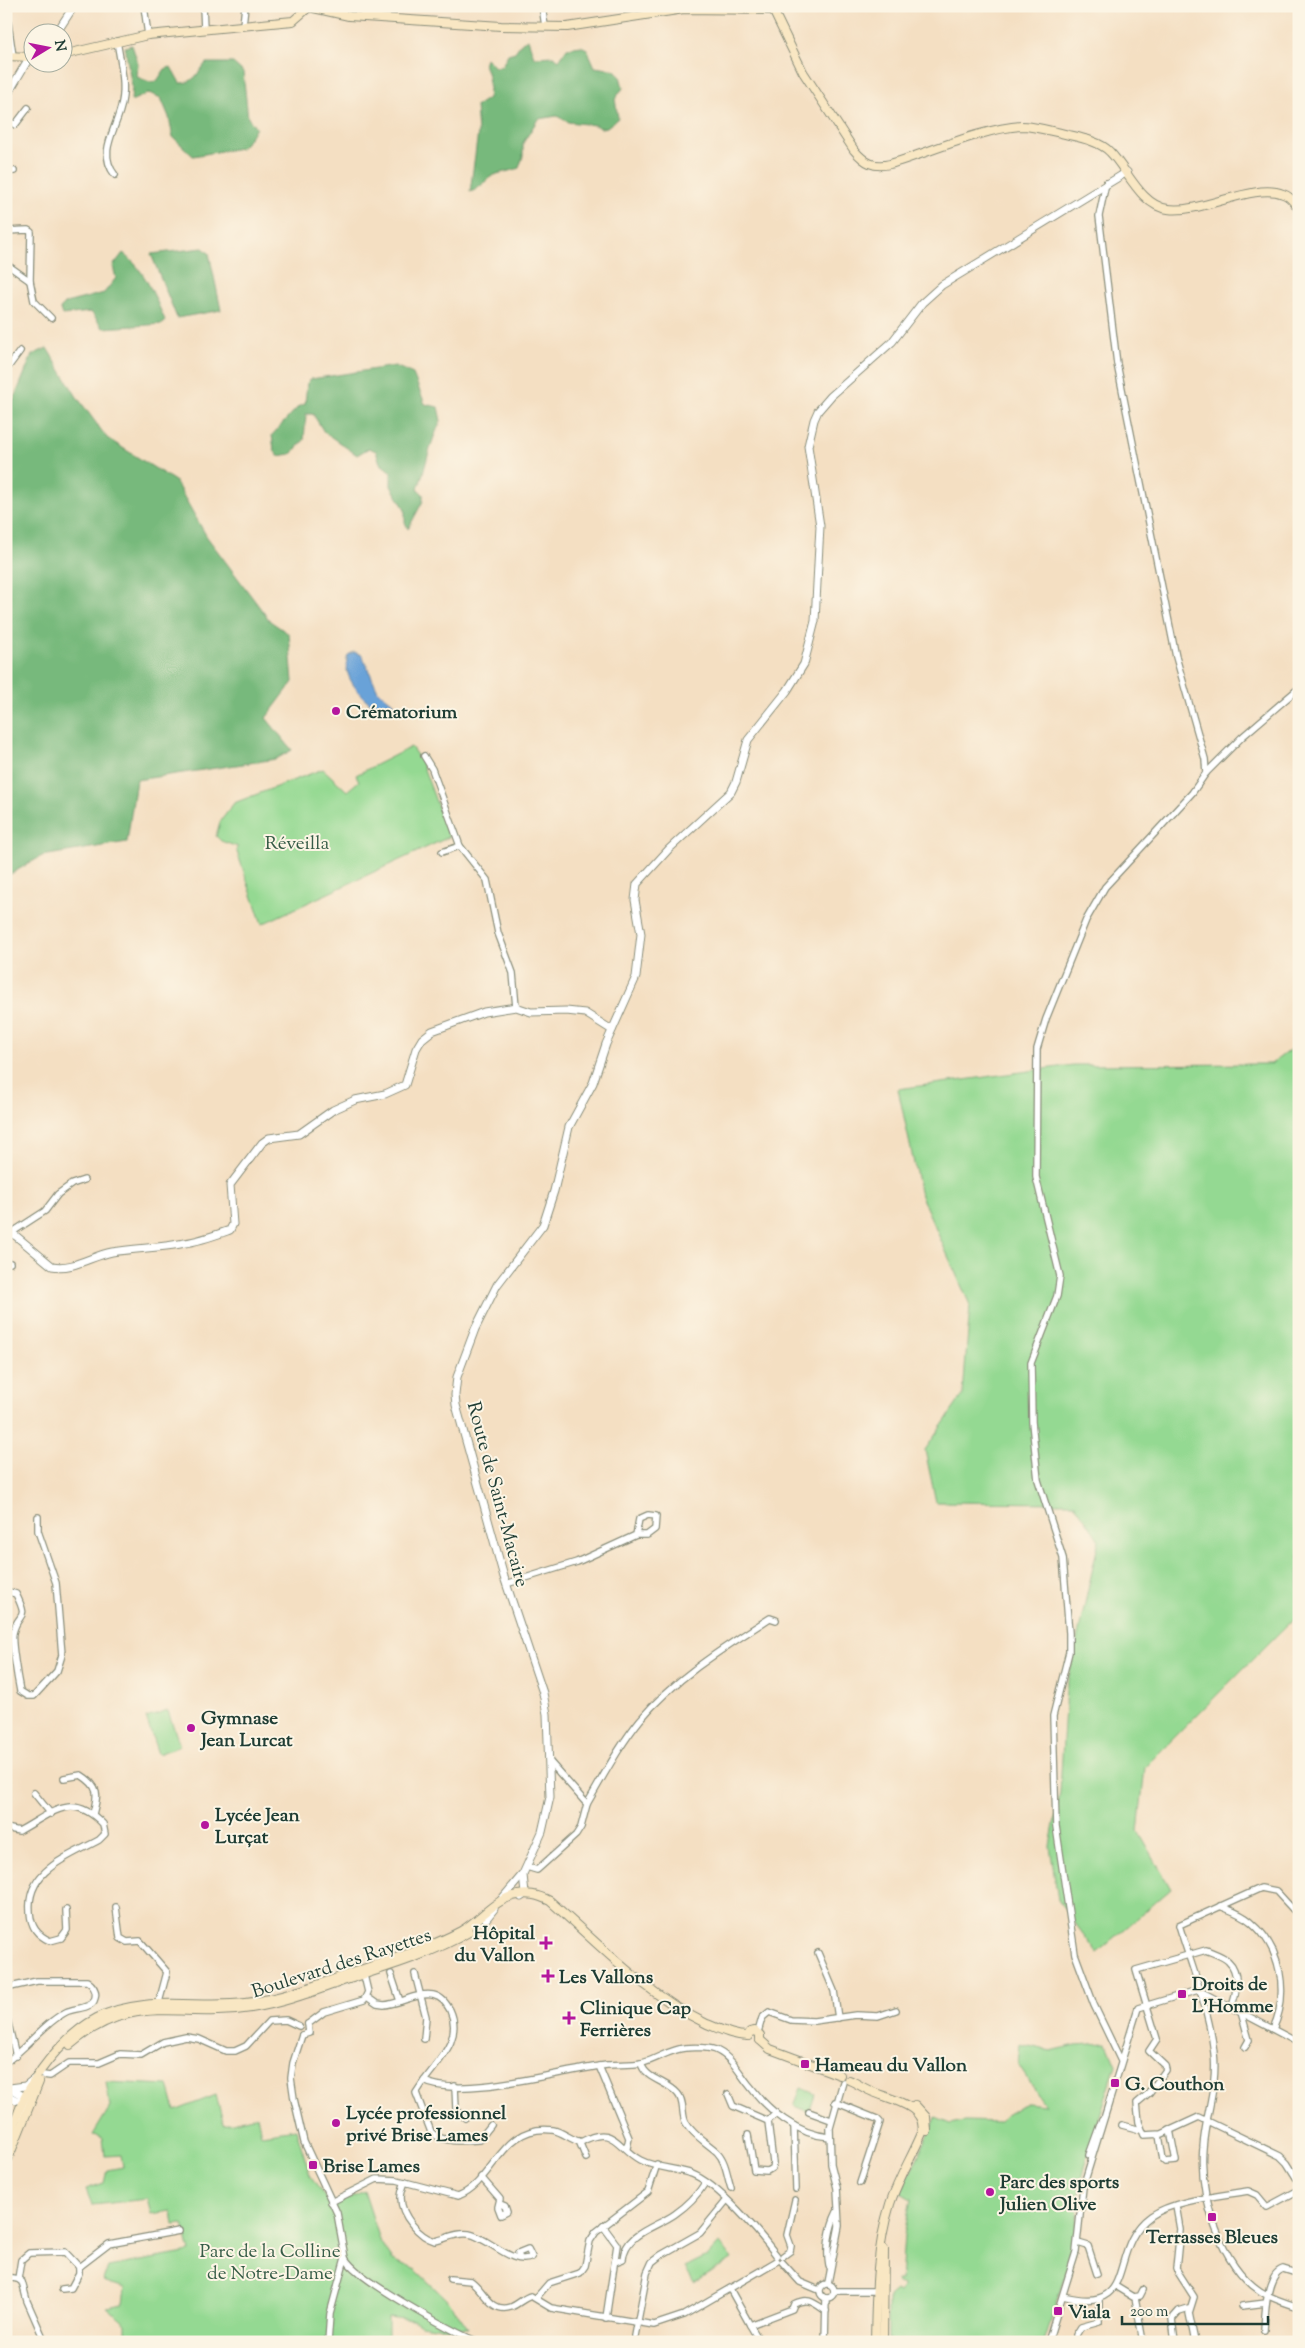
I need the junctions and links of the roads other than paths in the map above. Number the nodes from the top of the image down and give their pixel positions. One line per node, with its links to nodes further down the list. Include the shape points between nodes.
1 (74, 6): 10 (street)
2 (144, 6): 15 (street)
3 (203, 6): 14 (street)
4 (245, 6): 12 (street)
5 (542, 6): 13 (street)
6 (647, 6): 9 (street)
7 (308, 7): 12 (main road, via 292,21); 13 (main road, via 349,16)
8 (774, 8): 9 (main road, via 684,10); 25 (main road, via 803,72 854,150 871,165 890,164 1022,126 1097,144 1109,150)
9 (647, 15): 13 (main road, via 567,27)
10 (64, 22)
11 (8, 23): 18 (street)
12 (243, 25): 14 (main road)
13 (545, 26)
14 (204, 29): 15 (main road)
15 (148, 35): 16 (main road)
16 (117, 41): 17 (main road); 26 (street, via 123,102 106,150 110,170)
17 (72, 52)
18 (10, 56)
19 (22, 72): 20 (street)
20 (6, 97)
21 (28, 108): 22 (street, via 15,125)
22 (6, 119)
23 (14, 171): 24 (street)
24 (6, 172)
25 (1127, 172): 27 (street, Route de Saint-Macaire); 28 (main road, via 1145,197 1168,210 1270,192 1284,194)
26 (115, 175)
27 (1106, 183): 37 (street, via 1099,216 1117,364 1176,656 1205,759); 41 (street, Route de Saint-Macaire, via 942,285 922,302 892,342 818,411 809,437 808,456 820,521 819,578 815,621 804,664 748,740 732,792 669,849 637,884 635,900 640,925 640,951 636,977)
28 (1299, 209)
29 (6, 232): 31 (street, via 31,232)
30 (6, 264): 31 (street)
31 (30, 281): 32 (street, via 34,301)
32 (51, 318)
33 (20, 352): 34 (street)
34 (6, 370)
35 (1299, 688): 37 (street)
36 (424, 756): 38 (street, via 432,769)
37 (1206, 773): 96 (street, via 1192,793 1110,880 1094,903 1036,1049 1036,1177 1060,1276 1057,1296 1031,1363 1032,1422 1038,1480 1064,1558 1069,1633 1069,1652 1052,1723 1056,1826 1078,1964)
38 (460, 846): 39 (street); 40 (street, via 487,880 498,933 513,973)
39 (442, 852)
40 (516, 1007): 41 (street, via 531,1012 586,1013); 43 (street, via 484,1012 432,1031 416,1049 405,1085 385,1094 348,1103 299,1134 277,1136 262,1143 230,1185 233,1224 230,1230 187,1243 110,1252 59,1267 52,1266)
41 (612, 1030): 46 (street, Route de Saint-Macaire, via 593,1083 569,1127 543,1225 498,1285 474,1329 456,1377 456,1405)
42 (84, 1180): 43 (street, via 58,1194 46,1211)
43 (11, 1234)
44 (38, 1516): 47 (street, via 38,1531 56,1583 62,1655 58,1671 34,1696 20,1691 13,1634 23,1609 16,1594)
45 (636, 1535): 46 (street, via 577,1562)
46 (506, 1584): 49 (street, Route de Saint-Macaire, via 543,1693 548,1714)
47 (6, 1591)
48 (776, 1620): 52 (street, via 770,1618 755,1627 666,1693 617,1750)
49 (550, 1762): 52 (street); 56 (street, Route de Saint-Macaire, via 550,1796 544,1823)
50 (64, 1778): 54 (street, via 82,1775 93,1782 97,1790)
51 (34, 1793): 53 (street)
52 (587, 1804): 56 (street, via 576,1835 537,1870)
53 (51, 1814): 54 (street, via 65,1806 82,1807); 55 (street, via 19,1831)
54 (92, 1814): 63 (street, via 103,1824 105,1834 40,1874 29,1903 30,1922 39,1935 50,1941 61,1938 67,1930)
55 (6, 1828)
56 (525, 1871): 57 (street, Route de Saint-Macaire); 58 (street, Route de Saint-Macaire)
57 (517, 1884): 58 (street); 59 (street, Route de Saint-Macaire)
58 (523, 1895): 59 (main road, Boulevard des Rayettes); 60 (street); 64 (main road, via 542,1897); 66 (street, via 502,1903)
59 (500, 1901): 69 (main road, Boulevard des Rayettes, via 474,1923 443,1940)
60 (546, 1903): 64 (main road, Boulevard des Rayettes); 66 (main road, Boulevard des Rayettes, via 530,1899 511,1901)
61 (1220, 1906): 65 (street, via 1261,1888 1269,1888 1284,1898); 68 (street, via 1179,1925); 86 (street, via 1251,1922 1272,1948 1282,1990)
62 (116, 1907): 78 (street, via 120,1938 127,1942 140,1941 167,1972)
63 (66, 1910)
64 (560, 1910): 90 (main road, via 656,1994 720,2030)
65 (1299, 1916)
66 (486, 1919): 69 (main road, Boulevard des Rayettes, via 470,1932 435,1950)
67 (818, 1954): 83 (street, via 834,1991)
68 (1187, 1954): 73 (street); 77 (street, via 1136,1970); 79 (street, via 1206,1950 1227,1960 1238,1991)
69 (363, 1972): 75 (street); 78 (main road, Boulevard des Rayettes, via 262,2000 223,2005)
70 (391, 1974): 76 (street)
71 (415, 1974): 74 (street)
72 (6, 1988): 95 (street, via 38,1981 88,1981 96,1993 89,2006 66,2012)
73 (1198, 1990): 77 (street); 79 (street); 113 (street, via 1214,2054)
74 (422, 1996): 76 (street); 91 (street, via 426,2017); 102 (street, via 432,1994 441,1998 454,2019 455,2027 446,2050)
75 (367, 1997): 76 (street, via 377,2004 389,2005); 84 (street, via 358,2003 324,2012)
76 (400, 2001)
77 (1146, 2005): 96 (street, via 1138,2008); 120 (street, via 1157,2039 1149,2051 1166,2070 1137,2103)
78 (158, 2006): 87 (main road, Boulevard des Rayettes, via 131,2006); 100 (main road, Boulevard des Rayettes, via 118,2016 94,2028 72,2044)
79 (1231, 2006): 81 (street)
80 (896, 2010): 83 (street, via 878,2016)
81 (1242, 2012): 86 (street); 94 (street, via 1249,2040)
82 (6, 2015): 95 (street)
83 (838, 2018): 88 (street, via 799,2021 769,2012 762,2018)
84 (308, 2024): 85 (street); 89 (street, via 309,2033)
85 (299, 2026): 89 (street, via 298,2032); 100 (street, via 280,2019 269,2021 246,2046 235,2050 226,2051 186,2037 163,2042 142,2055 120,2054 99,2063 69,2063 50,2076)
86 (1273, 2029): 93 (street)
87 (77, 2031): 104 (street, via 51,2054 33,2081); 106 (main road, Boulevard des Rayettes, via 47,2064)
88 (758, 2032): 90 (main road, via 753,2030); 92 (main road)
89 (302, 2035): 141 (street, via 291,2078 294,2099 304,2142)
90 (748, 2036): 92 (main road, via 752,2043)
91 (424, 2039)
92 (760, 2040): 101 (main road, via 777,2052)
93 (1299, 2043)
94 (1245, 2047)
95 (16, 2056): 97 (street)
96 (1121, 2061): 146 (street, via 1088,2167)
97 (6, 2062)
98 (641, 2063): 99 (street); 110 (street, via 684,2048 716,2050 729,2059 750,2087); 135 (street, via 645,2072 680,2095 685,2122 717,2153)
99 (599, 2066): 103 (street, via 511,2082); 126 (street, via 629,2138)
100 (43, 2075): 106 (main road, Boulevard des Rayettes)
101 (847, 2080): 107 (street); 164 (main road, via 910,2102 926,2117 926,2134 899,2183 885,2222)
102 (424, 2081): 103 (street, via 434,2086); 115 (street, via 416,2093 435,2137 464,2142 479,2140)
103 (455, 2086): 111 (street, via 456,2109)
104 (7, 2090): 106 (street)
105 (728, 2094): 114 (street, via 733,2106)
106 (26, 2099): 118 (main road, Boulevard des Rayettes)
107 (836, 2102): 112 (street); 134 (street, via 880,2122)
108 (6, 2105): 118 (street)
109 (809, 2112): 112 (street)
110 (776, 2113): 114 (street); 117 (street)
111 (466, 2118)
112 (831, 2120): 123 (street)
113 (1208, 2120): 119 (street, via 1194,2118); 133 (street, via 1280,2156); 138 (street, via 1203,2148)
114 (768, 2121): 121 (street, via 772,2168 754,2170)
115 (491, 2125)
116 (1122, 2125): 120 (street)
117 (794, 2126): 123 (street); 136 (street)
118 (16, 2130): 125 (main road, Boulevard des Rayettes); 128 (main road, Boulevard des Rayettes)
119 (1170, 2130): 122 (street); 122 (street, via 1176,2161 1163,2160)
120 (1143, 2133): 122 (street)
121 (748, 2135)
122 (1159, 2135)
123 (830, 2137): 157 (street, via 839,2226)
124 (578, 2142): 126 (street, via 594,2136 612,2137); 127 (street); 130 (street, via 556,2131 534,2131 501,2151)
125 (6, 2148)
126 (627, 2148): 129 (street, via 638,2159)
127 (586, 2158)
128 (6, 2164)
129 (657, 2164): 132 (street, via 694,2175); 144 (street, via 648,2192)
130 (481, 2177): 131 (street, via 472,2188 455,2197); 142 (street, via 496,2192)
131 (405, 2182): 141 (street, via 377,2179); 147 (street, via 401,2196 404,2209 424,2236 435,2241 463,2233 476,2236 504,2254)
132 (705, 2182): 139 (street); 150 (street, via 695,2199 629,2242 622,2261)
133 (1299, 2182)
134 (860, 2183)
135 (731, 2188)
136 (796, 2189)
137 (1299, 2190): 138 (street, via 1267,2207 1257,2195 1248,2191)
138 (1208, 2198): 143 (street); 166 (street, via 1225,2250 1244,2276)
139 (727, 2200): 149 (street); 177 (street, via 700,2234 652,2262 647,2272)
140 (795, 2200): 149 (street, via 787,2235 790,2251)
141 (331, 2202): 148 (street, via 341,2226)
142 (500, 2204)
143 (1176, 2206): 158 (street, via 1153,2215 1137,2228 1125,2252); 174 (street, via 1180,2229 1176,2269 1194,2297)
144 (603, 2226): 150 (street, via 617,2245); 168 (street, via 590,2241 585,2266 580,2273 549,2283)
145 (178, 2231): 151 (street, via 110,2244)
146 (1078, 2243): 152 (street, via 1088,2246); 165 (street)
147 (519, 2256)
148 (345, 2258): 182 (street, via 330,2314); 183 (street, via 354,2270 410,2306)
149 (780, 2258): 160 (street); 161 (street, via 800,2282)
150 (614, 2262): 176 (street)
151 (79, 2267): 155 (street, via 65,2252 29,2253 21,2260); 159 (street, via 80,2273 70,2288)
152 (1097, 2274)
153 (1299, 2274): 166 (street, via 1279,2270)
154 (6, 2277): 155 (street)
155 (18, 2279): 181 (street)
156 (450, 2279): 168 (street, via 471,2281 492,2305 499,2308 509,2308 531,2296)
157 (828, 2283): 161 (street); 163 (street)
158 (1115, 2286): 167 (street); 170 (street)
159 (62, 2289)
160 (730, 2289): 177 (street, via 684,2315 654,2325); 178 (street)
161 (819, 2290): 169 (street)
162 (1143, 2290): 167 (street, via 1140,2296)
163 (834, 2291): 164 (street); 169 (street, via 831,2297)
164 (879, 2291): 186 (main road); 187 (main road)
165 (1063, 2296): 170 (street, via 1084,2301); 188 (street)
166 (1267, 2296): 171 (street); 173 (street)
167 (1135, 2297): 190 (street)
168 (536, 2298): 176 (street, via 551,2308)
169 (826, 2298): 175 (street)
170 (1098, 2299): 189 (street, via 1099,2322 1081,2327)
171 (1266, 2303): 172 (street); 179 (street)
172 (1242, 2306)
173 (1299, 2307)
174 (1189, 2308): 191 (street, via 1179,2311 1172,2319); 192 (street)
175 (826, 2311): 178 (street, via 809,2299 803,2299 792,2309); 185 (street)
176 (606, 2318): 177 (street)
177 (637, 2324): 180 (street)
178 (750, 2324): 184 (street)
179 (1264, 2330)
180 (635, 2336)
181 (45, 2342)
182 (328, 2342)
183 (478, 2342)
184 (760, 2342)
185 (825, 2342)
186 (875, 2342)
187 (883, 2342)
188 (1048, 2342)
189 (1076, 2342)
190 (1143, 2342)
191 (1175, 2342)
192 (1195, 2342)

